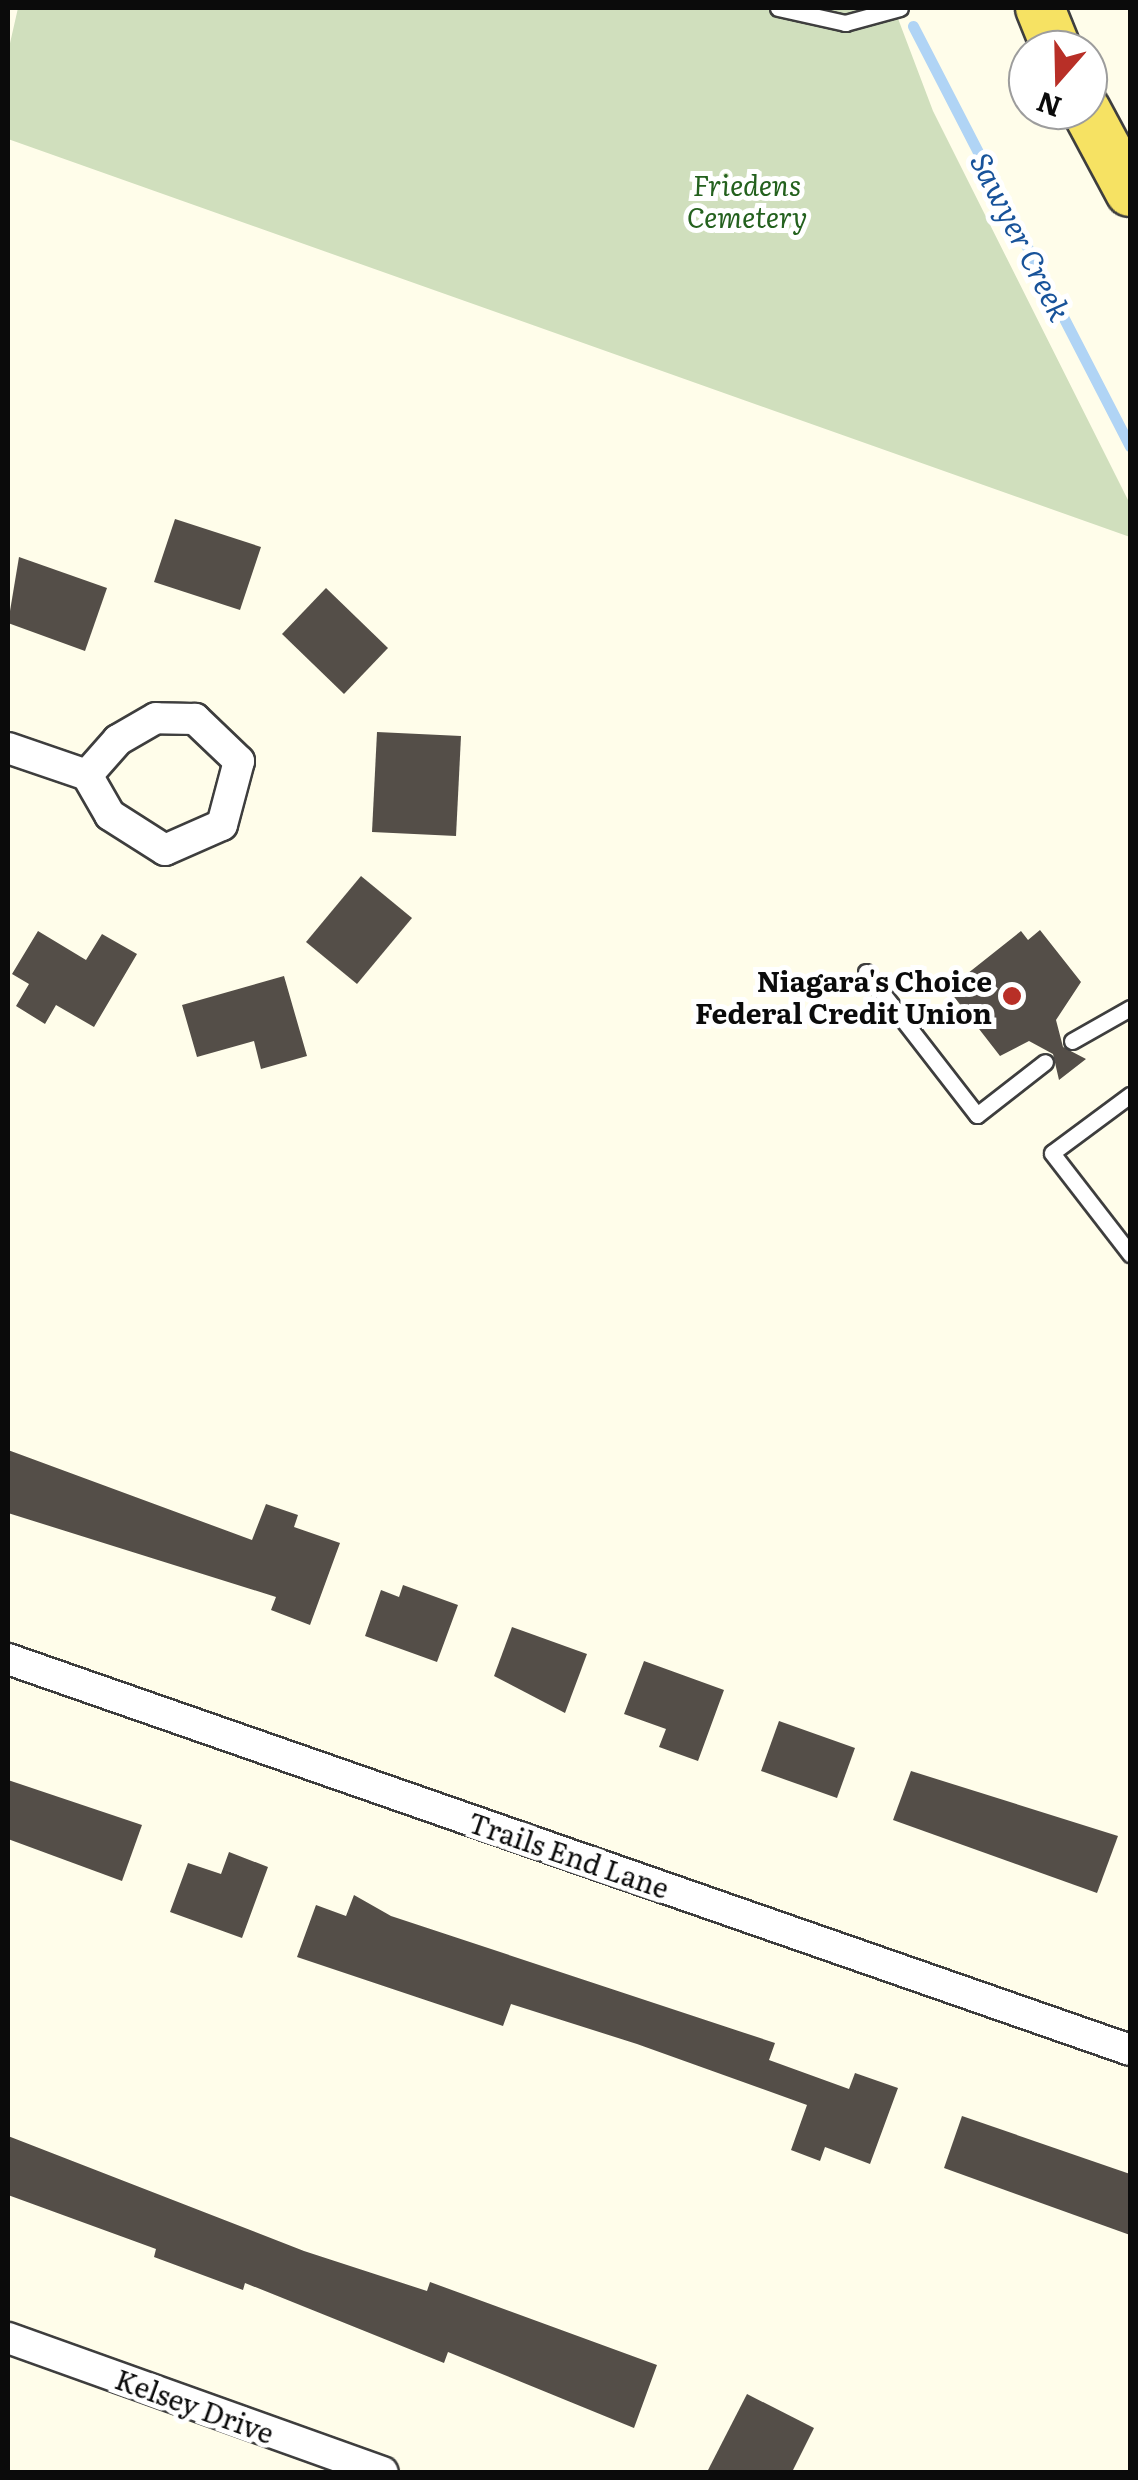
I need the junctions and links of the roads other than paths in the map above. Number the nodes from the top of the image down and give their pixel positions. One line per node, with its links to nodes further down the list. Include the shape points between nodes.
1 (778, 8): 3 (lane)
2 (900, 8): 3 (lane, via 845,23)
3 (800, 11)
4 (1097, 130): 5 (main road)
5 (1130, 192)
6 (8, 748): 7 (street)
7 (87, 776): 7 (street, via 110,815 165,850 222,825 239,761 195,719 156,718 118,740)
8 (866, 972): 11 (lane, via 977,1116)
9 (1130, 1008): 10 (lane)
10 (1072, 1041)
11 (1045, 1062)
12 (1130, 1095): 13 (lane, via 1052,1153)
13 (1130, 1254)
14 (8, 1659): 15 (street, Trails End Lane)
15 (1130, 2050)
16 (8, 2338): 17 (street, Kelsey Drive)
17 (383, 2472)

